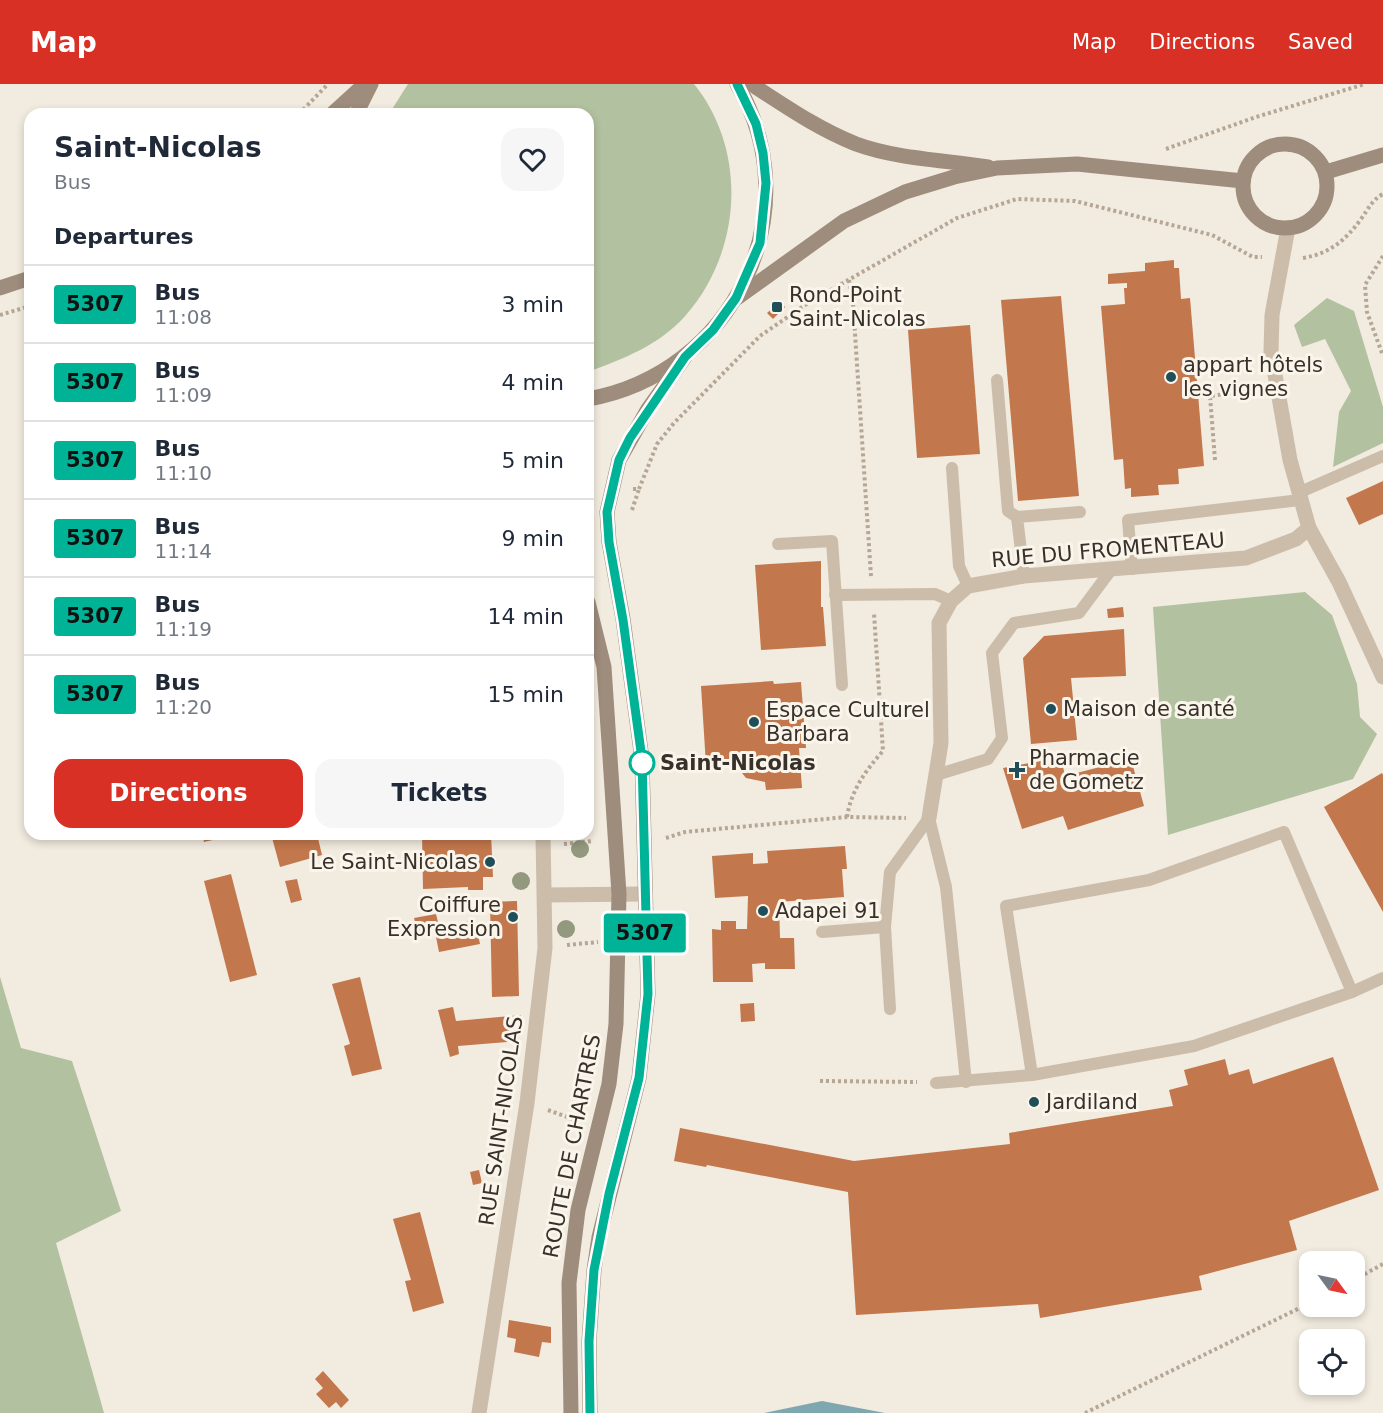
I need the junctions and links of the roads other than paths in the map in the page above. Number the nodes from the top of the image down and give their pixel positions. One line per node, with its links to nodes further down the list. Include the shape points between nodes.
1 (365, 84): 5 (main road)
2 (371, 84): 6 (main road)
3 (737, 84): 14 (main road, via 756,124 766,183 760,243)
4 (751, 84): 8 (main road, via 814,125 857,144 907,157)
5 (339, 108)
6 (359, 108)
7 (1383, 155): 9 (main road)
8 (997, 168): 10 (main road, via 1077,164); 14 (main road, via 905,192 844,221)
9 (1326, 172): 10 (main road, via 1309,150 1281,143 1255,155); 11 (main road, via 1328,185 1320,210 1312,219)
10 (1243, 181): 11 (main road, via 1244,196 1260,220)
11 (1288, 228): 20 (street, via 1272,315 1271,352)
12 (24, 280): 13 (main road)
13 (0, 288)
14 (736, 298): 15 (main road, via 713,330)
15 (685, 357): 17 (main road, via 634,387); 38 (main road, ROUTE DE CHARTRES, via 630,438 619,460 607,512 642,759)
16 (997, 380): 22 (lane, via 1008,511)
17 (594, 397)
18 (1383, 456): 20 (lane)
19 (952, 468): 28 (lane, via 959,566)
20 (1299, 497): 23 (street); 25 (lane, via 1128,520)
21 (1080, 512): 22 (lane)
22 (1017, 518): 27 (lane)
23 (1309, 528): 25 (street, RUE DU FROMENTEAU, via 1296,539 1246,558); 32 (street)
24 (778, 544): 29 (lane, via 832,541)
25 (1132, 569): 26 (street, RUE DU FROMENTEAU)
26 (1111, 570): 27 (street, RUE DU FROMENTEAU); 34 (lane, via 1079,612 1014,623 992,653 1002,738 988,759)
27 (1024, 576): 28 (street, RUE DU FROMENTEAU)
28 (968, 586): 30 (street, RUE DU FROMENTEAU)
29 (836, 595): 30 (lane, via 935,594); 33 (lane)
30 (951, 601): 34 (street, RUE DU FROMENTEAU, via 939,623 941,743)
31 (594, 626): 37 (main road, ROUTE DE CHARTRES, via 604,667)
32 (1383, 677)
33 (842, 684)
34 (936, 775): 35 (street, RUE DU FROMENTEAU)
35 (929, 818): 40 (lane, via 890,872); 46 (lane, via 946,887)
36 (544, 840): 39 (street, RUE SAINT-NICOLAS)
37 (619, 894): 38 (street); 39 (street); 49 (main road, ROUTE DE CHARTRES, via 616,1024 609,1084 578,1210 569,1283)
38 (643, 894): 50 (main road, ROUTE DE CHARTRES, via 648,994 644,1044 594,1270 589,1341)
39 (545, 895): 48 (street, RUE SAINT-NICOLAS, via 545,948 527,1103)
40 (885, 927): 41 (lane); 44 (lane)
41 (822, 932)
42 (1383, 978): 43 (lane)
43 (1352, 992): 45 (lane, via 1194,1046); 45 (lane, via 1284,832 1149,880 1006,906)
44 (890, 1009)
45 (1032, 1075): 46 (lane)
46 (966, 1082): 47 (lane)
47 (936, 1083)
48 (479, 1413)
49 (572, 1413)
50 (590, 1413)

